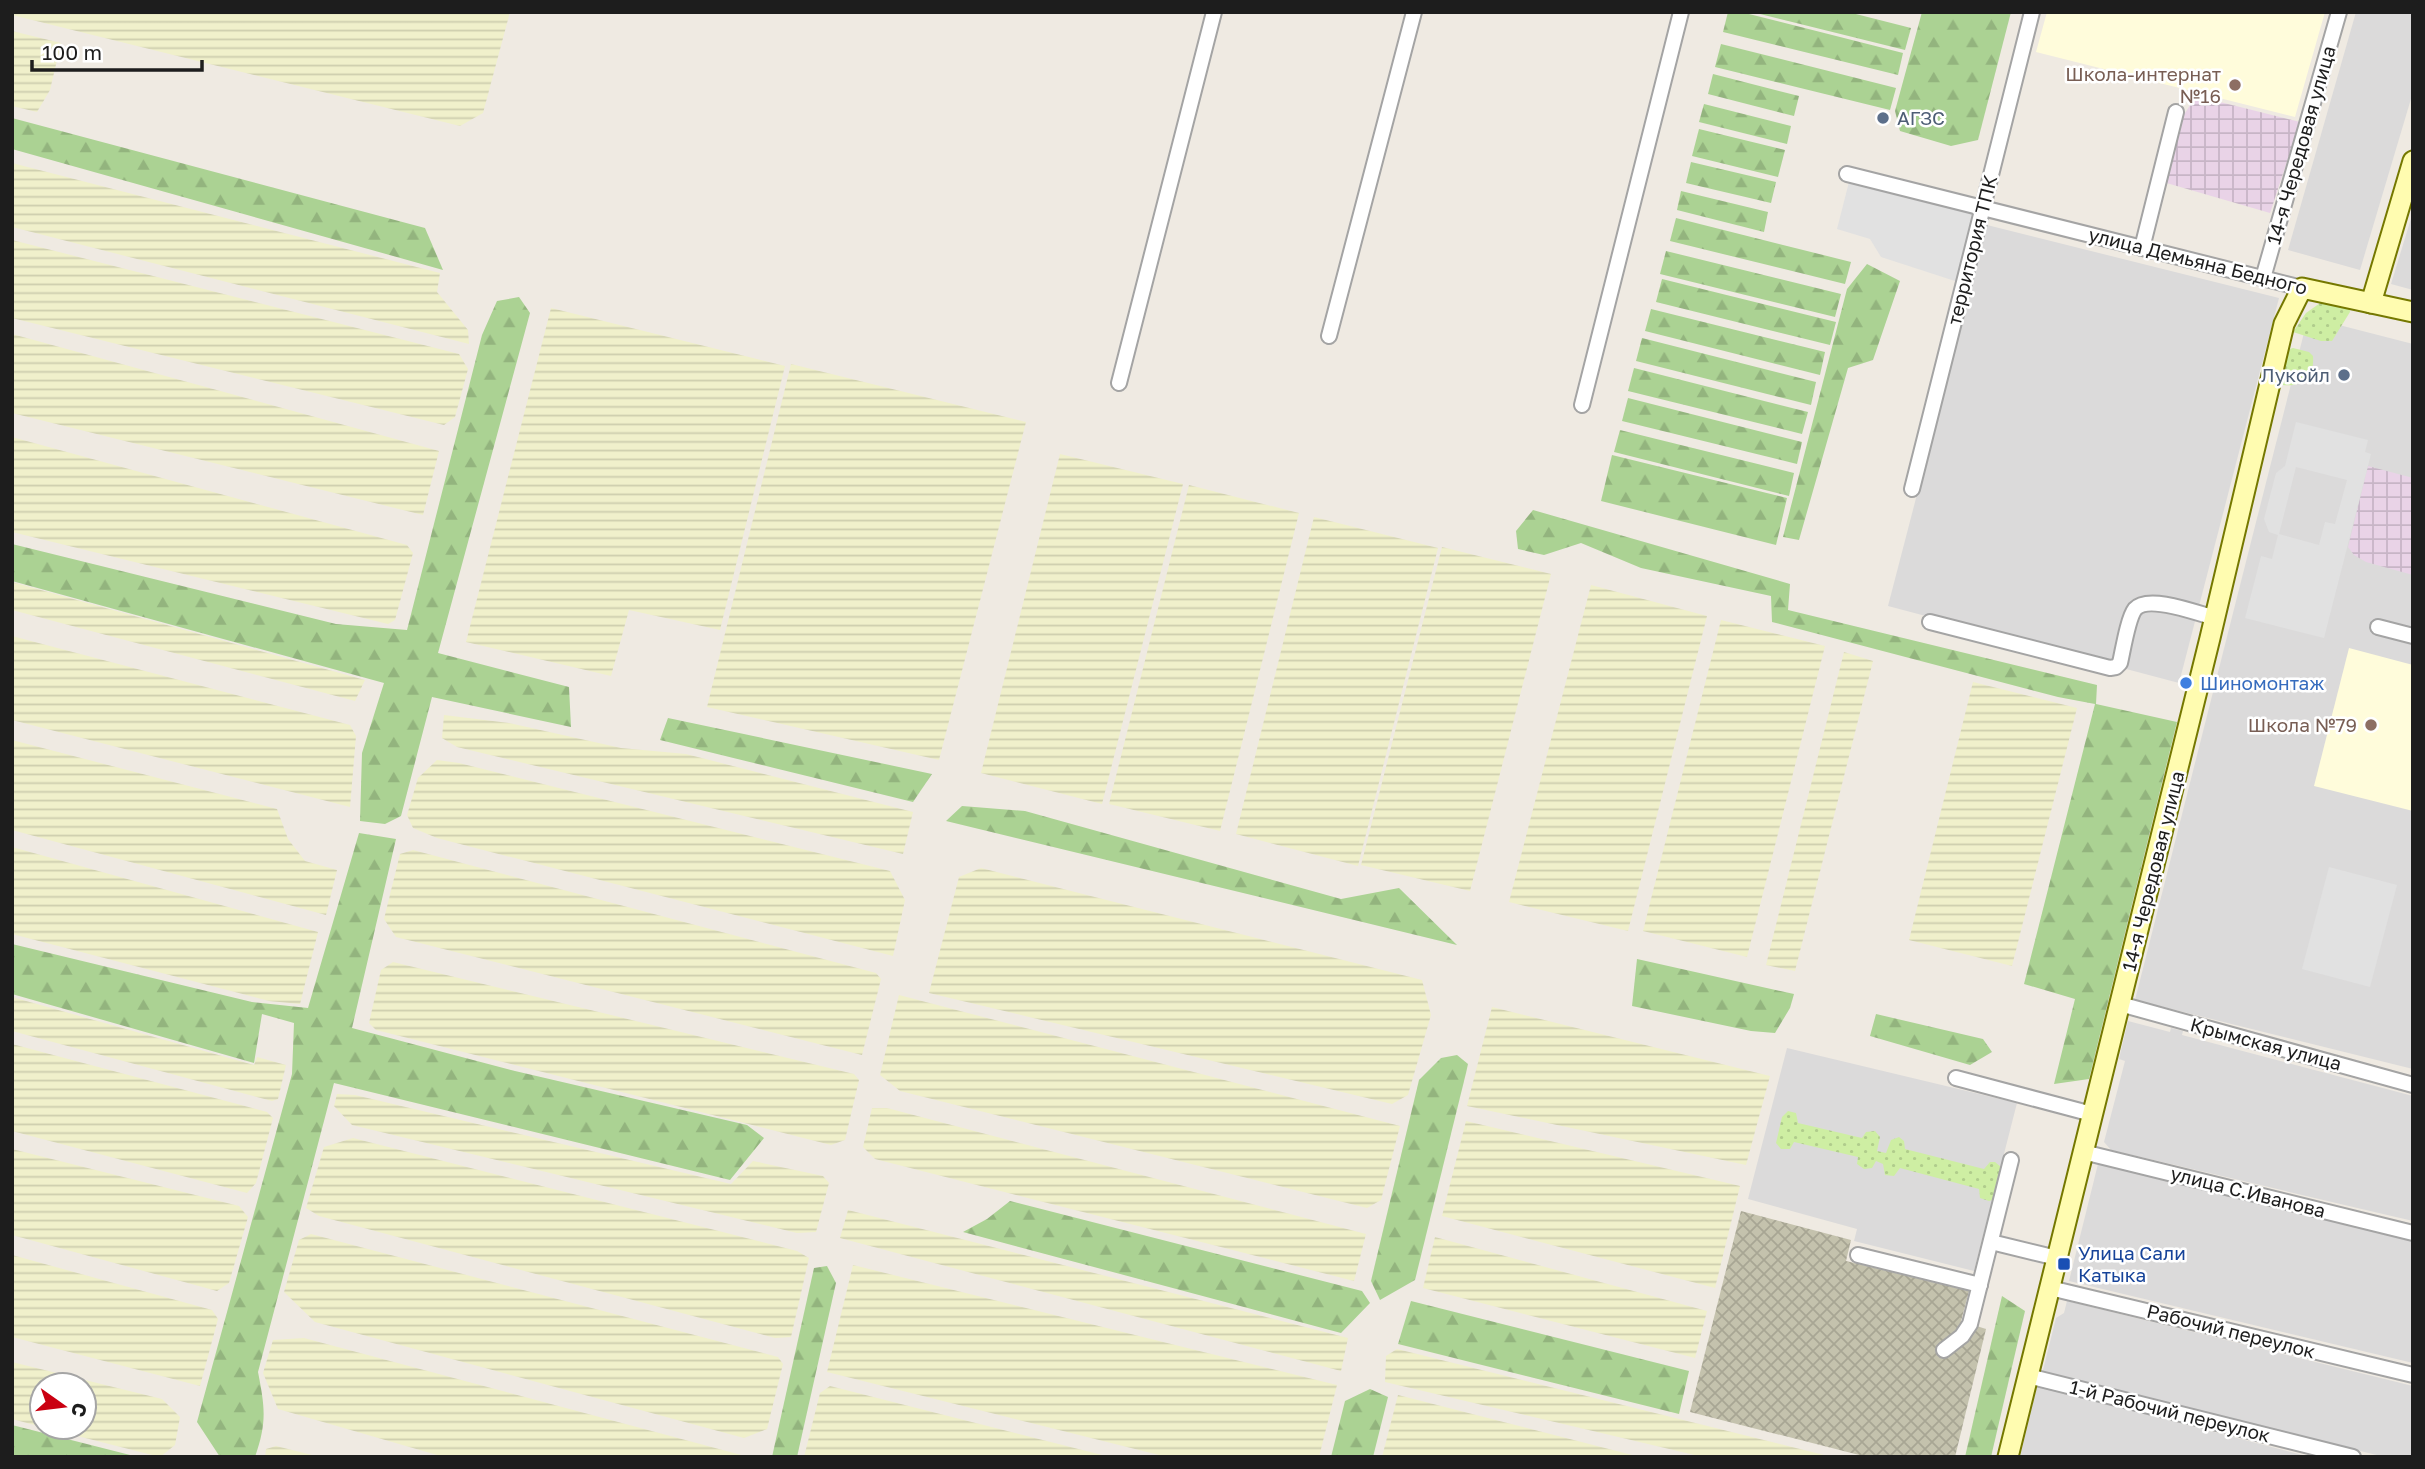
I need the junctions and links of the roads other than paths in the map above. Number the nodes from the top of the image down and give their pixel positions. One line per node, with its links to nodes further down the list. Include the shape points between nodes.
1 (1214, 12): 16 (street)
2 (1414, 12): 15 (street)
3 (1681, 12): 17 (street)
4 (2032, 12): 9 (street, территория ТПК)
5 (2339, 12): 11 (street, 14-я Чередовая улица)
6 (2176, 112): 10 (street)
7 (2413, 161): 13 (main road)
8 (1847, 174): 9 (street, улица Демьяна Бедного)
9 (1983, 209): 10 (street, улица Демьяна Бедного); 18 (street, территория ТПК)
10 (2142, 248): 11 (street, улица Демьяна Бедного)
11 (2263, 278): 12 (street, улица Демьяна Бедного)
12 (2302, 288): 13 (main road, улица Демьяна Бедного); 19 (main road, 14-я Чередовая улица, via 2279,340)
13 (2371, 303): 14 (main road, улица Демьяна Бедного)
14 (2413, 312)
15 (1329, 336)
16 (1119, 383)
17 (1582, 405)
18 (1912, 489)
19 (2215, 618): 20 (street, via 2161,603 2143,603 2133,611 2120,663 2110,668); 23 (main road, 14-я Чередовая улица)
20 (1930, 622)
21 (2378, 627): 22 (street)
22 (2413, 636)
23 (2120, 1004): 25 (street, Крымская улица); 26 (main road, 14-я Чередовая улица)
24 (1956, 1078): 26 (street)
25 (2413, 1085)
26 (2092, 1114): 27 (main road, 14-я Чередовая улица)
27 (2083, 1152): 29 (street, улица С.Иванова); 32 (main road, 14-я Чередовая улица)
28 (2011, 1160): 30 (street)
29 (2413, 1233)
30 (1991, 1242): 32 (street); 33 (street)
31 (1858, 1255): 33 (street)
32 (2057, 1258): 34 (main road, 14-я Чередовая улица)
33 (1980, 1285): 35 (street, via 1970,1324)
34 (2050, 1288): 36 (street, Рабочий переулок); 37 (main road, 14-я Чередовая улица)
35 (1944, 1350)
36 (2413, 1375)
37 (2028, 1376): 38 (main road, 14-я Чередовая улица); 39 (street, 1-й Рабочий переулок)
38 (2008, 1457)
39 (2353, 1457)

